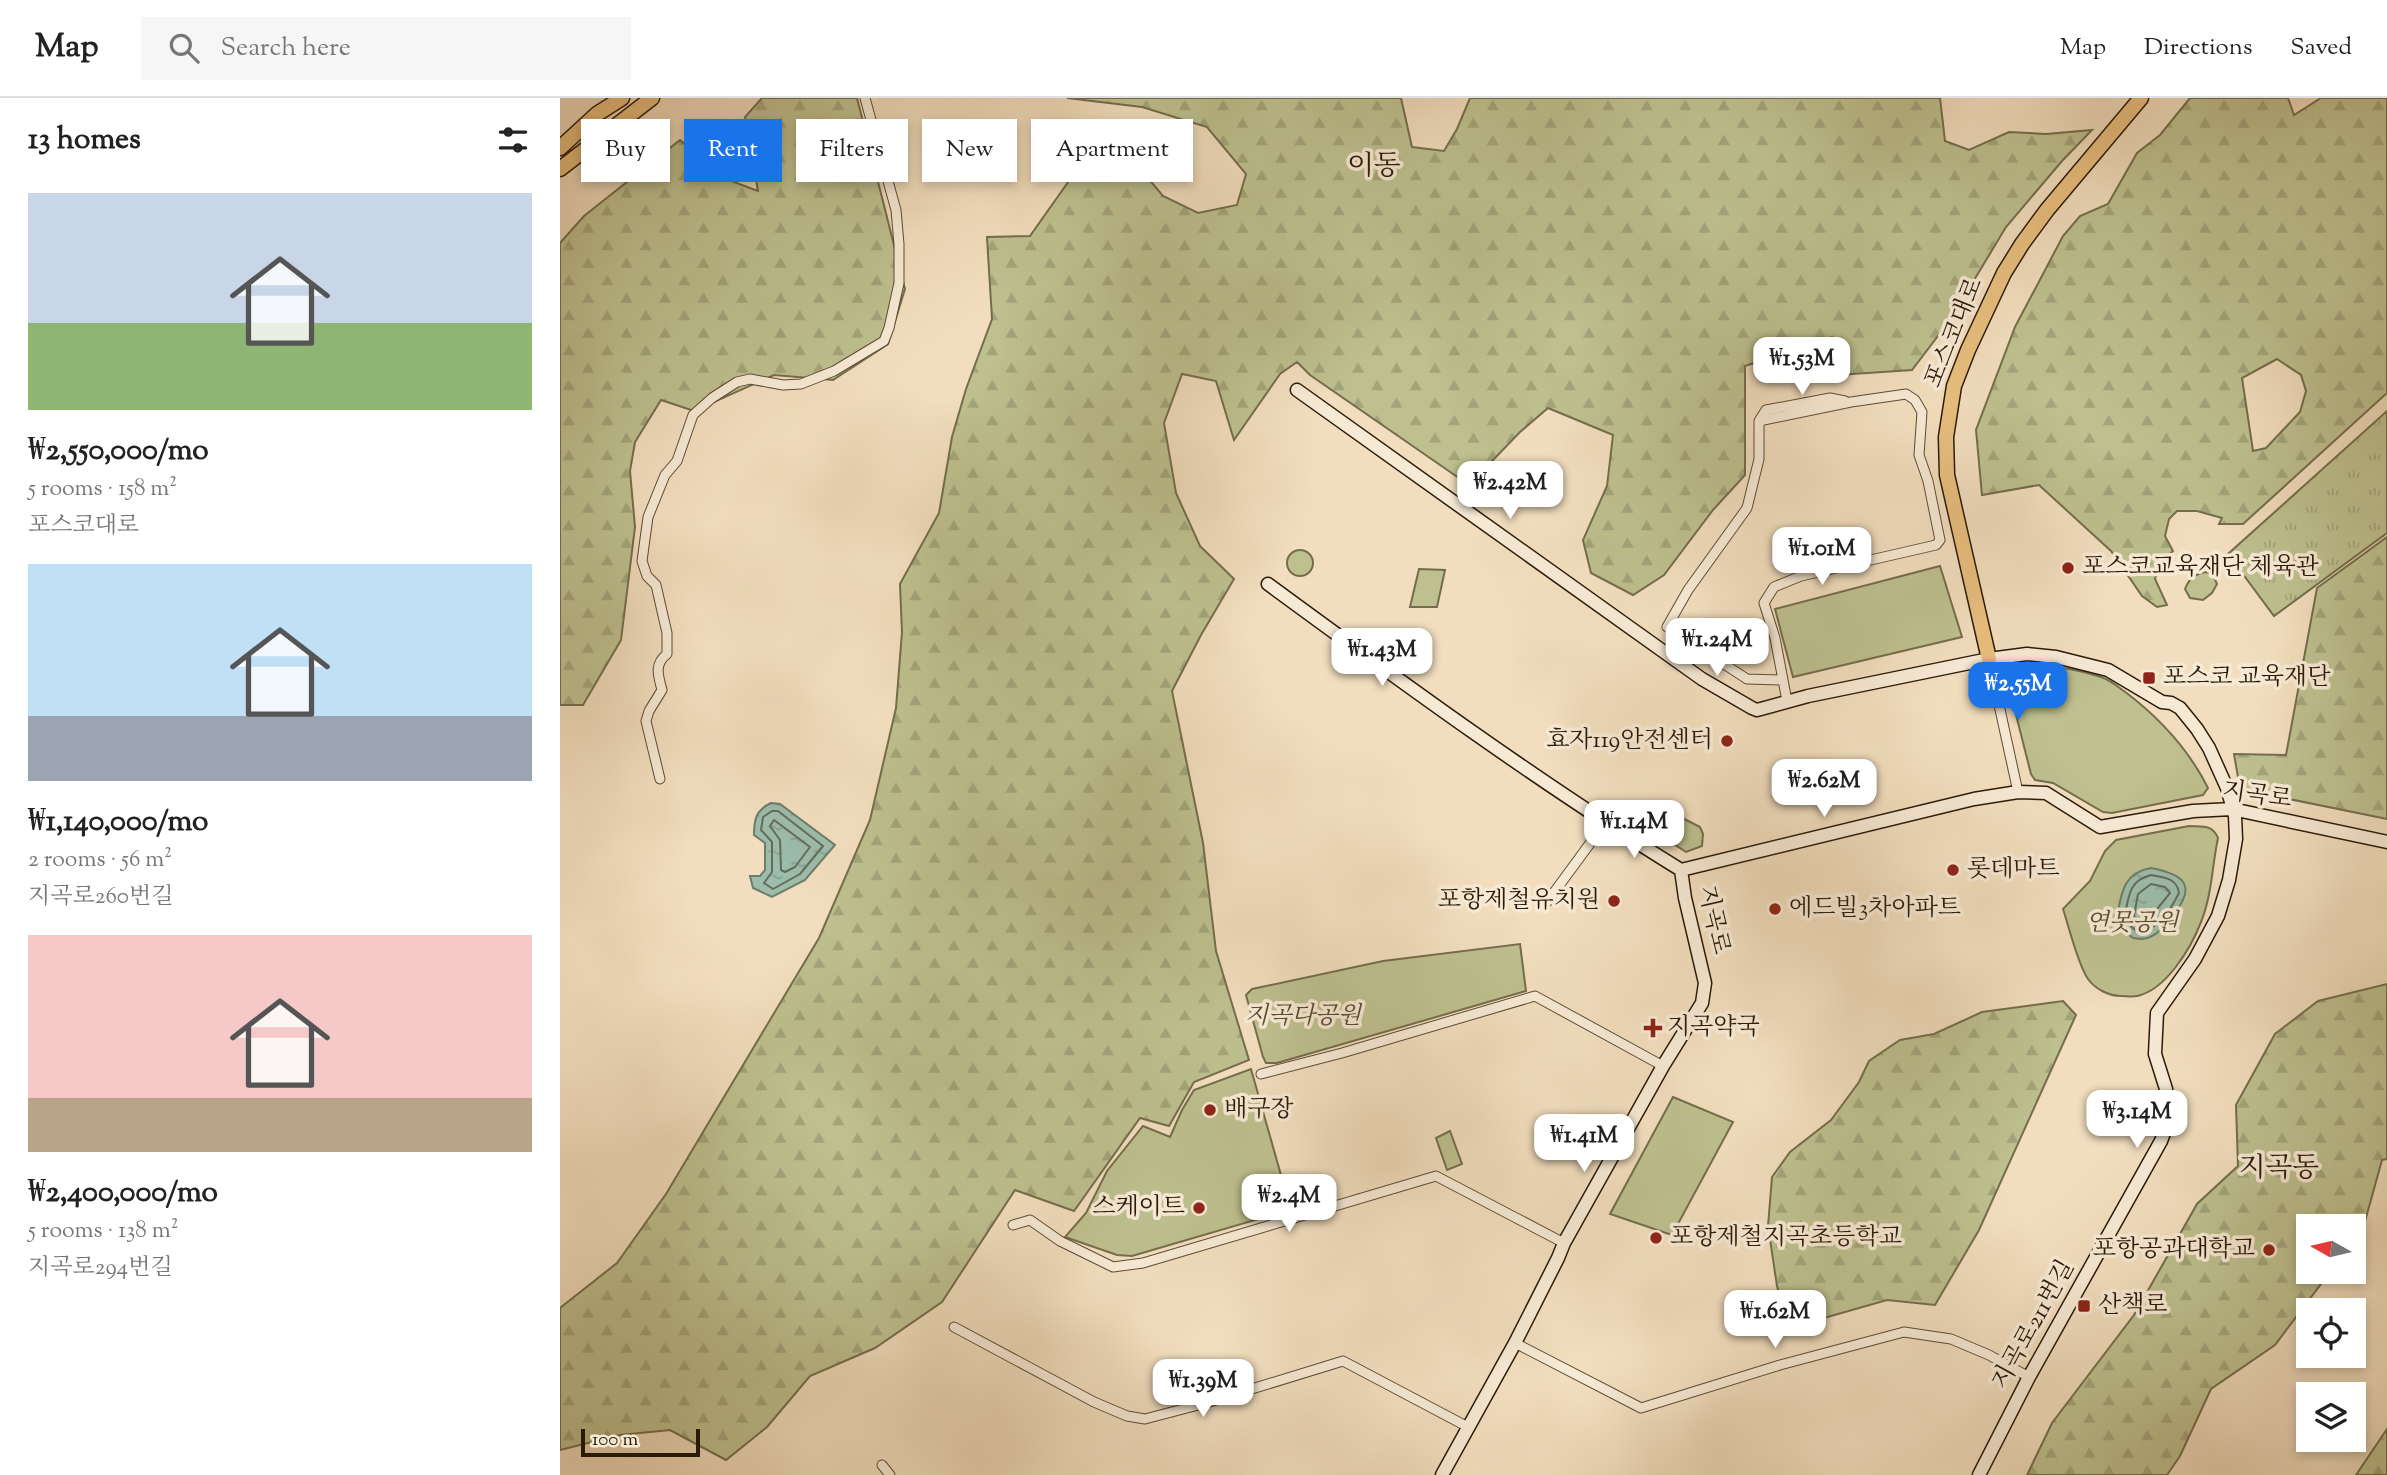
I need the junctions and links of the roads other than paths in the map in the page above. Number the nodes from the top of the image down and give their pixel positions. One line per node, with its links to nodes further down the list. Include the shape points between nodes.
1 (622, 98): 5 (main road)
2 (652, 98): 6 (main road)
3 (865, 98): 12 (street, via 896,210 899,283 889,328 884,341 834,371 801,384 737,382 694,415 648,517 642,561 656,585 667,633 667,654 657,672 662,690 646,722)
4 (2141, 98): 9 (main road, 포스코대로, via 2022,244 2004,273 1954,386 1947,426 1947,475)
5 (560, 148)
6 (560, 169)
7 (1297, 390): 11 (main road, 지곡로211번길, via 1702,679 1757,710)
8 (1268, 584): 15 (main road)
9 (1989, 659): 11 (main road, 지곡로211번길); 13 (street, 포스코대로); 14 (main road, 지곡로211번길, via 2026,654 2083,663 2108,670 2174,705 2209,748)
10 (1783, 680): 10 (street, via 1764,603 1774,587 1801,576 1936,545 1940,540 1919,455 1922,412 1906,394 1759,421 1759,459 1747,509 1667,627 1747,680); 11 (street)
11 (1787, 701)
12 (660, 779)
13 (2018, 792): 14 (main road, 지곡로, via 2046,793 2100,827); 17 (main road, 지곡로)
14 (2232, 809): 16 (main road, 지곡로); 25 (main road, 지곡로211번길, via 2236,839 2223,903 2195,960 2157,1013 2155,1054 2170,1117 2161,1141)
15 (1605, 823): 17 (main road); 18 (street)
16 (2387, 842)
17 (1681, 870): 19 (main road, 지곡로, via 1705,983 1702,1003)
18 (1547, 902)
19 (1663, 1066): 20 (street, via 1535,996); 22 (main road, 지곡로)
20 (1261, 1074)
21 (1013, 1224): 22 (street, via 1030,1220 1113,1267 1143,1263 1436,1176)
22 (1564, 1242): 24 (main road, 지곡로)
23 (954, 1326): 26 (street, via 1127,1416 1145,1419 1343,1361)
24 (1515, 1343): 25 (street, via 1641,1408 1780,1364 1904,1332 1951,1339); 26 (main road, 지곡로)
25 (2029, 1377): 30 (main road, 지곡로211번길)
26 (1468, 1427): 29 (main road, 지곡로)
27 (882, 1465): 28 (street)
28 (890, 1475)
29 (1442, 1475)
30 (1979, 1475)

